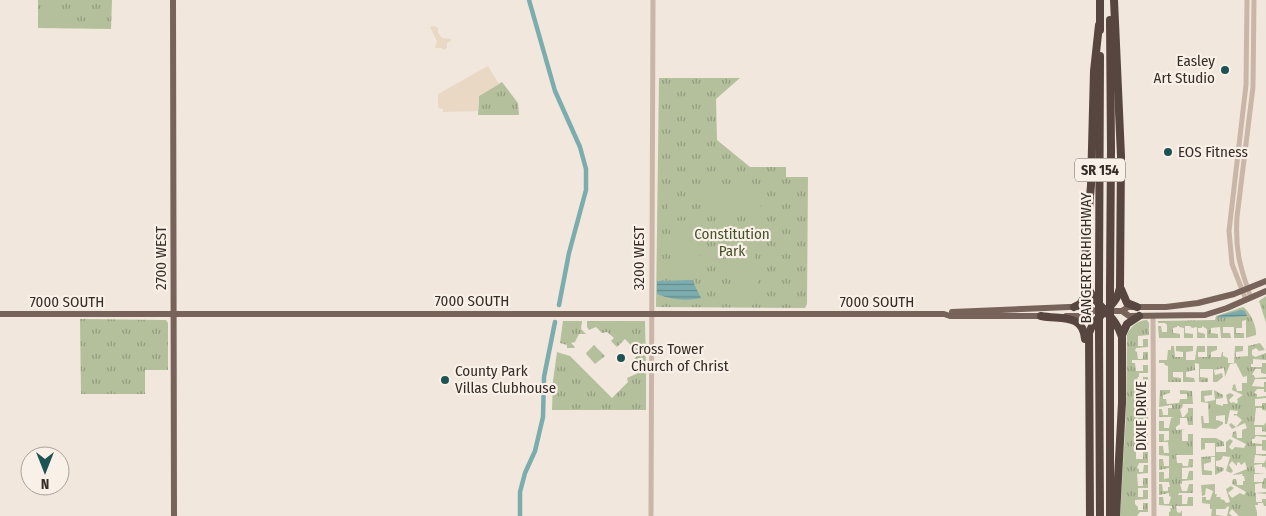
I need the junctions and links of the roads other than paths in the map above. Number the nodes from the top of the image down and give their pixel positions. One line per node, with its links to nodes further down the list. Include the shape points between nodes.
1 (173, 0): 21 (main road, 2700 WEST)
2 (653, 0): 22 (street, 3200 WEST)
3 (1100, 0): 8 (highway, BANGERTER HIGHWAY / SR 154)
4 (1110, 0): 33 (highway, BANGERTER HIGHWAY / SR 154, bridge)
5 (1114, 0): 11 (highway, via 1121,156)
6 (1247, 0): 12 (street, via 1246,85 1229,231 1231,259)
7 (1254, 0): 12 (street, via 1253,87 1236,231)
8 (1100, 25): 9 (highway, via 1094,71); 32 (highway, BANGERTER HIGHWAY / SR 154, bridge)
9 (1085, 276): 15 (highway, via 1084,298); 18 (highway, via 1090,293)
10 (1266, 281): 12 (main road, 7000 SOUTH)
11 (1120, 285): 16 (highway, via 1125,301); 18 (highway, via 1117,298)
12 (1245, 290): 14 (street); 16 (main road, 7000 SOUTH, via 1198,303)
13 (1266, 291): 14 (main road, 7000 SOUTH)
14 (1249, 299): 26 (main road, 7000 SOUTH, via 1205,315)
15 (1074, 307): 17 (main road, 7000 SOUTH); 23 (main road, 7000 SOUTH)
16 (1137, 307): 19 (main road, 7000 SOUTH)
17 (1094, 311): 18 (main road, 7000 SOUTH); 24 (main road, 7000 SOUTH, via 1083,316)
18 (1106, 311): 19 (main road, 7000 SOUTH); 27 (highway, via 1118,328); 28 (highway, via 1090,329)
19 (1122, 311): 25 (main road, 7000 SOUTH, via 1129,316)
20 (0, 314): 21 (main road, 7000 SOUTH)
21 (173, 314): 22 (main road, 7000 SOUTH); 29 (main road, 2700 WEST)
22 (652, 314): 23 (main road, 7000 SOUTH); 30 (street, 3200 WEST)
23 (944, 314): 24 (main road, 7000 SOUTH)
24 (1041, 316): 28 (highway, via 1080,324)
25 (1139, 316): 26 (main road, 7000 SOUTH); 27 (highway, via 1126,327)
26 (1154, 316): 35 (street, DIXIE DRIVE)
27 (1122, 341): 34 (highway)
28 (1088, 356): 31 (highway)
29 (174, 516)
30 (652, 516)
31 (1090, 516)
32 (1100, 516)
33 (1110, 516)
34 (1116, 516)
35 (1154, 516)

